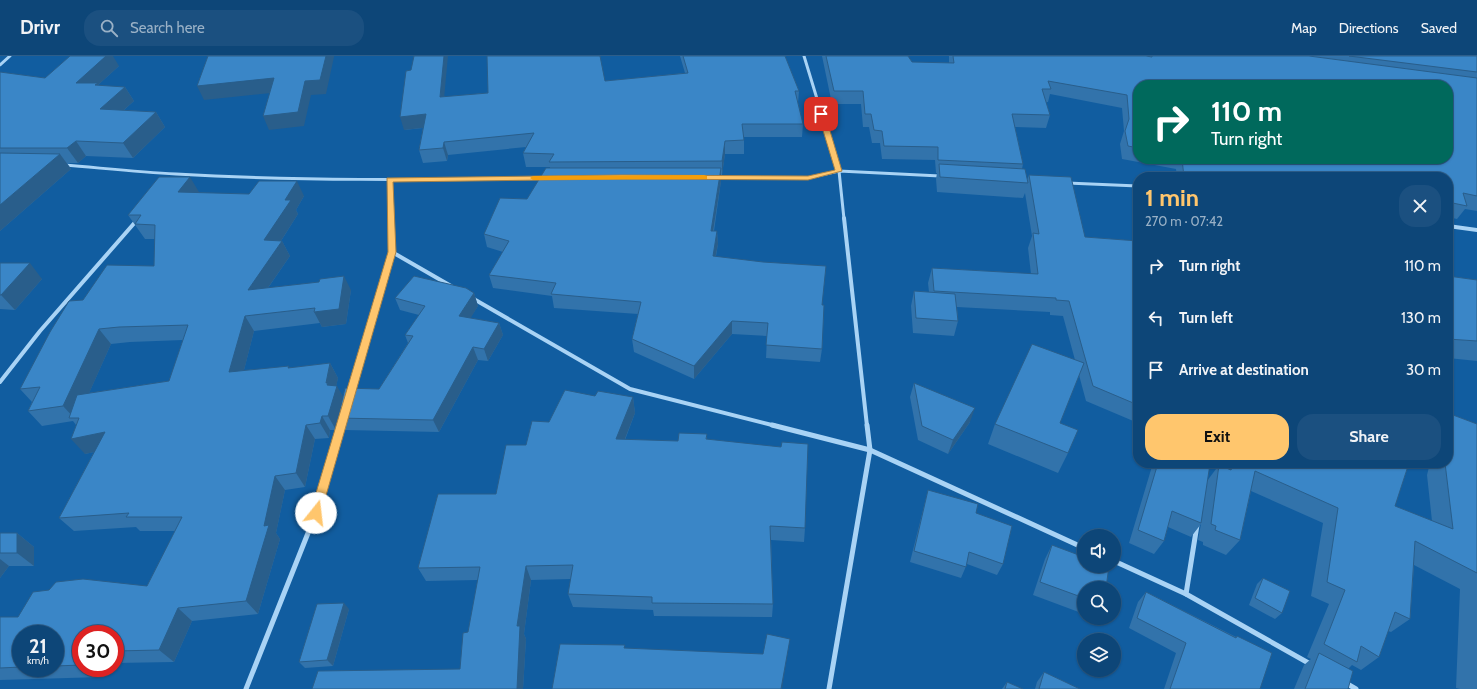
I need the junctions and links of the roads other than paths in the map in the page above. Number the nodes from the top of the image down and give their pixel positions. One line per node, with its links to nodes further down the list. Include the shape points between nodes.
1 (10, 56): 3 (street)
2 (804, 56): 5 (street)
3 (0, 65)
4 (62, 165): 6 (street)
5 (839, 171): 7 (street); 9 (street, via 808,178); 23 (street)
6 (176, 174): 10 (street); 11 (street)
7 (941, 176)
8 (552, 178): 11 (street)
9 (715, 178)
10 (171, 180)
11 (390, 180): 17 (street)
12 (1059, 182): 13 (street)
13 (1133, 186)
14 (140, 216): 20 (street, via 40,331)
15 (1453, 227): 16 (street)
16 (1477, 230)
17 (392, 252): 18 (street); 21 (street)
18 (453, 287)
19 (467, 295): 23 (street, via 630,389)
20 (0, 382)
21 (349, 398)
22 (344, 414): 30 (street, via 316,513)
23 (870, 450): 25 (street); 31 (street)
24 (1198, 517): 27 (street)
25 (1077, 545)
26 (1121, 564): 27 (street)
27 (1186, 594): 28 (street)
28 (1315, 666)
29 (1336, 678): 32 (street)
30 (246, 689)
31 (829, 689)
32 (1356, 689)

